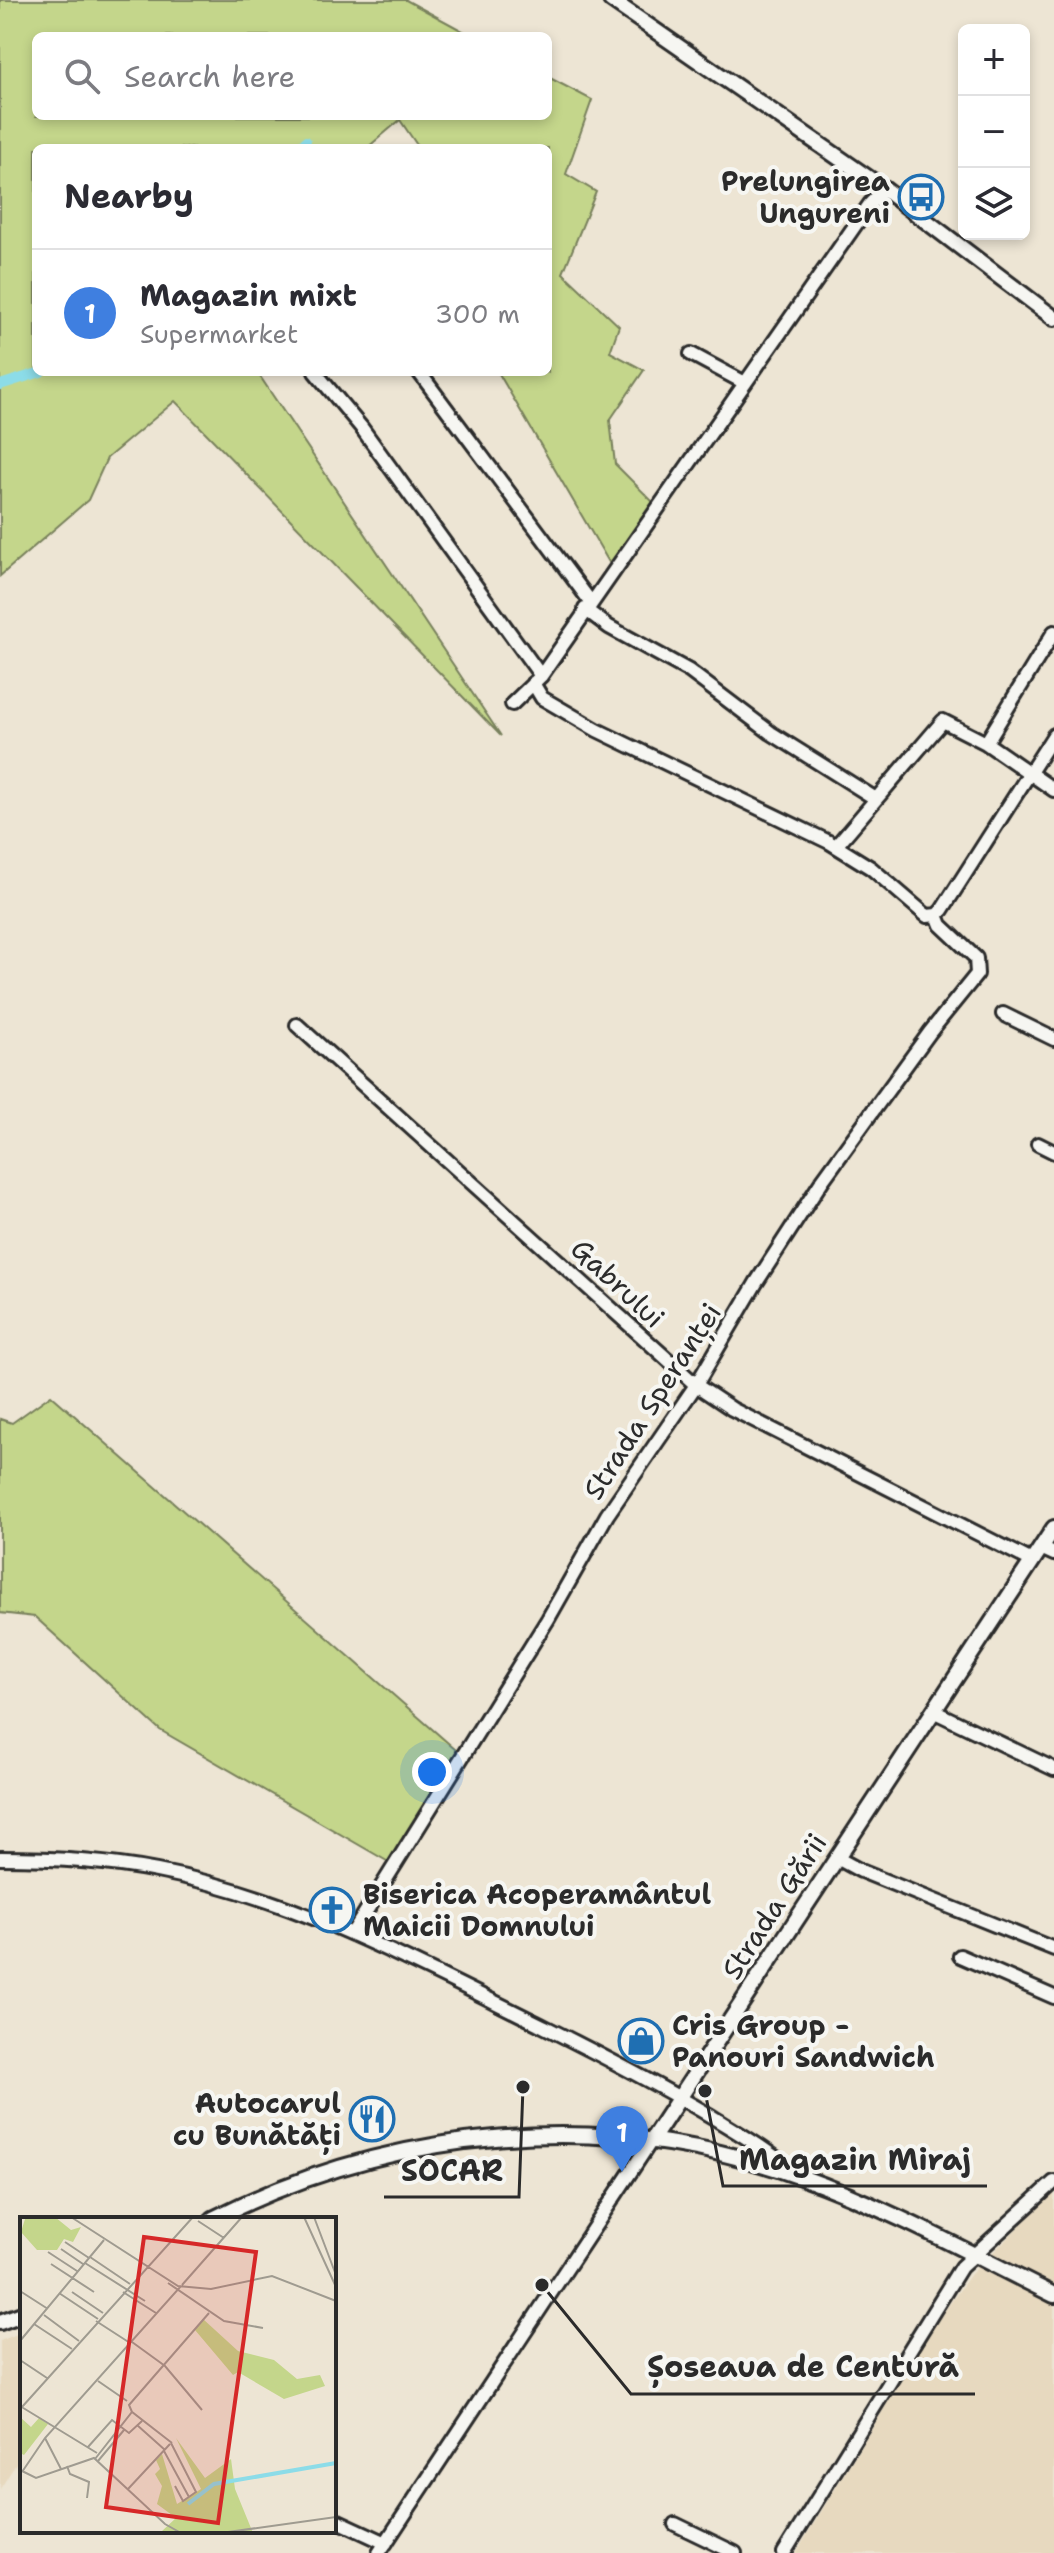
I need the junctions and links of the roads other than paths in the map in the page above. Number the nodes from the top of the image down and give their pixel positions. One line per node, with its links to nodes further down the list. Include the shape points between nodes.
1 (611, 0): 2 (main road)
2 (884, 189): 3 (main road); 7 (street)
3 (1054, 318)
4 (691, 354): 7 (street)
5 (318, 376): 10 (street, Strada Speranței, via 361,427)
6 (422, 376): 8 (street)
7 (745, 383): 8 (street)
8 (588, 605): 10 (street); 16 (street, via 609,627 689,671 771,733)
9 (1054, 632): 13 (street)
10 (537, 679): 11 (street); 17 (street, Strada Speranței, via 542,698 597,730)
11 (512, 704)
12 (1054, 735): 14 (street)
13 (986, 743): 14 (street); 16 (street, via 943,721)
14 (1030, 773): 15 (street); 18 (street)
15 (1054, 790)
16 (876, 799): 17 (street)
17 (836, 846): 18 (street, Strada Speranței)
18 (932, 916): 24 (street, Strada Speranței, via 976,958 977,974 822,1181)
19 (1003, 1014): 21 (street)
20 (297, 1025): 24 (street, Gabrului)
21 (1054, 1039)
22 (1038, 1144): 23 (street)
23 (1054, 1152)
24 (696, 1385): 26 (street, Gabrului, via 732,1409); 31 (street, Strada Speranței, via 607,1515)
25 (1054, 1528): 26 (main road, Strada Gării)
26 (1042, 1554): 27 (main road, Strada Gării)
27 (933, 1711): 28 (street); 30 (main road, Strada Gării)
28 (1054, 1769)
29 (0, 1858): 31 (street, via 104,1864 203,1881)
30 (837, 1858): 32 (street); 35 (main road, Strada Gării)
31 (352, 1934): 35 (street)
32 (1054, 1949)
33 (960, 1956): 34 (street)
34 (1054, 1997)
35 (680, 2098): 36 (main road, Strada Gării); 37 (street)
36 (651, 2141): 37 (main road, via 721,2153); 39 (main road, via 543,2135 429,2146 321,2174); 46 (street, Strada Gării)
37 (799, 2176): 40 (main road)
38 (1054, 2182): 40 (street)
39 (217, 2217)
40 (973, 2256): 41 (main road); 48 (street, via 961,2267)
41 (1054, 2295)
42 (20, 2315): 43 (main road)
43 (0, 2322)
44 (336, 2520): 46 (street)
45 (675, 2524): 47 (street)
46 (382, 2548)
47 (735, 2553)
48 (784, 2553)

